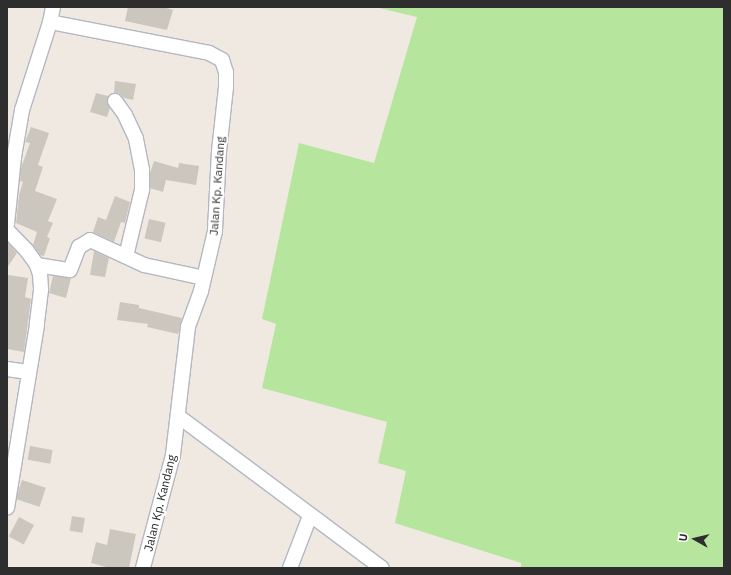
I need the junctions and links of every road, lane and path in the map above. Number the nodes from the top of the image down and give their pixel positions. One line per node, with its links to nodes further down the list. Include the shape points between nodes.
1 (53, 7): 2 (street)
2 (50, 22): 4 (street, via 22,110); 9 (street, Jalan Kp. Kandang, via 209,53 222,60 227,78 219,151 217,215)
3 (116, 101): 7 (street, via 136,139 142,169 140,195)
4 (11, 156): 5 (street)
5 (7, 224)
6 (7, 230): 8 (street, via 27,250)
7 (126, 256): 8 (street, via 90,240 79,247 70,270); 9 (street, via 134,262)
8 (37, 265): 11 (street, via 41,290)
9 (204, 278): 12 (street, Jalan Kp. Kandang, via 186,340)
10 (7, 369): 11 (street)
11 (30, 372): 13 (street)
12 (178, 416): 14 (street); 15 (street, Jalan Kp. Kandang, via 166,485)
13 (7, 508)
14 (310, 516): 16 (street); 17 (street)
15 (143, 568)
16 (290, 568)
17 (382, 568)

